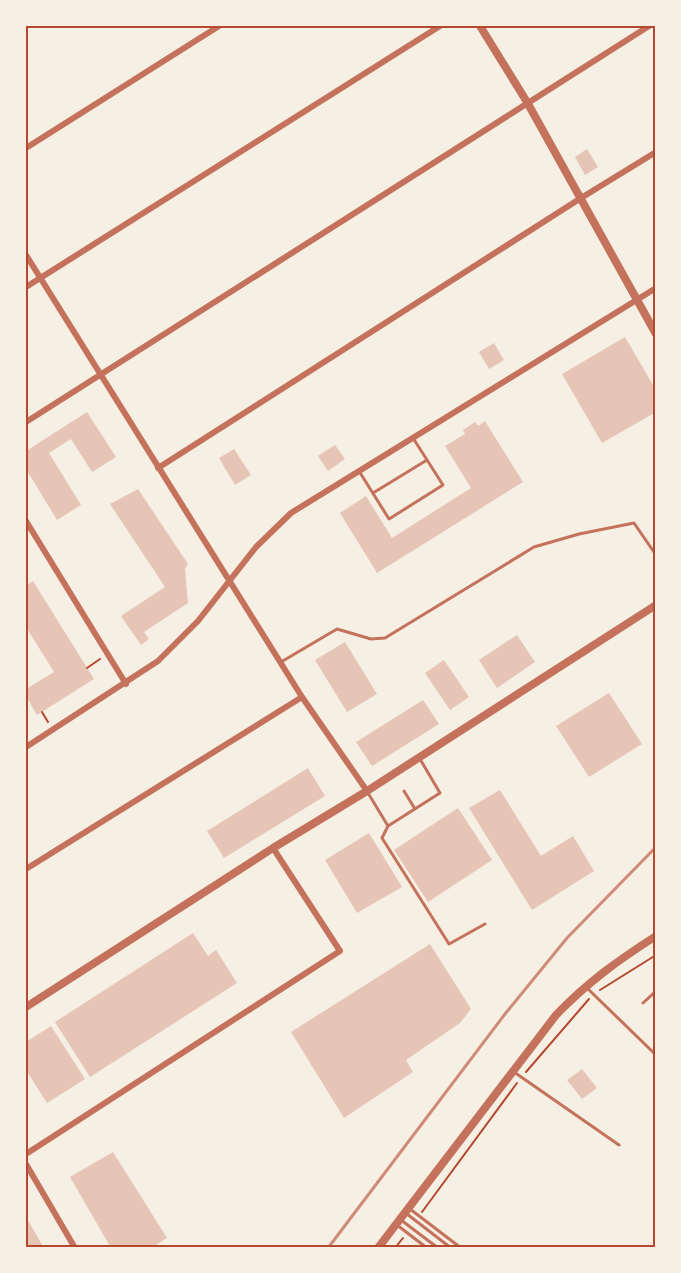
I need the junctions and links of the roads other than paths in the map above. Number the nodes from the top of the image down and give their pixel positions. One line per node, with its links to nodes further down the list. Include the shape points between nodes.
1 (219, 26): 6 (street)
2 (440, 26): 10 (street)
3 (480, 26): 5 (street)
4 (649, 26): 5 (street)
5 (527, 102): 8 (street); 15 (street)
6 (26, 148)
7 (656, 152): 8 (street)
8 (580, 198): 13 (street); 19 (street)
9 (26, 255): 10 (street)
10 (40, 278): 11 (street); 15 (street)
11 (26, 287)
12 (656, 288): 13 (street)
13 (637, 300): 14 (street); 17 (street)
14 (656, 334)
15 (101, 373): 16 (street); 19 (street)
16 (26, 422)
17 (413, 438): 18 (lane); 20 (street)
18 (427, 459): 21 (lane); 21 (lane, via 443,484 389,519)
19 (158, 468): 24 (street)
20 (359, 471): 21 (lane); 24 (street, via 291,513 256,547)
21 (373, 493)
22 (26, 521): 27 (street)
23 (656, 555): 26 (lane, via 634,523 579,534 534,547 385,638 371,639 337,629)
24 (230, 582): 26 (street); 27 (street, via 158,661)
25 (656, 605): 30 (street)
26 (281, 662): 28 (street)
27 (126, 684): 29 (street)
28 (302, 697): 31 (street); 36 (street)
29 (26, 747)
30 (419, 758): 31 (street); 33 (lane, via 441,793)
31 (367, 791): 34 (lane); 35 (street)
32 (404, 791): 33 (lane)
33 (415, 809): 34 (lane)
34 (388, 826): 37 (lane, via 382,838 449,944)
35 (273, 848): 42 (street); 46 (street, via 340,951)
36 (26, 869)
37 (485, 924)
38 (656, 936): 39 (street)
39 (585, 986): 43 (lane); 44 (street)
40 (656, 991): 41 (lane)
41 (643, 1003)
42 (26, 1007)
43 (656, 1055)
44 (513, 1071): 45 (lane); 48 (street)
45 (619, 1145)
46 (26, 1154)
47 (26, 1164): 49 (street)
48 (402, 1216): 50 (street); 51 (lane, via 407,1232); 52 (lane); 53 (lane); 54 (lane, via 419,1216)
49 (75, 1248)
50 (378, 1248)
51 (427, 1248)
52 (438, 1248)
53 (451, 1248)
54 (461, 1248)

